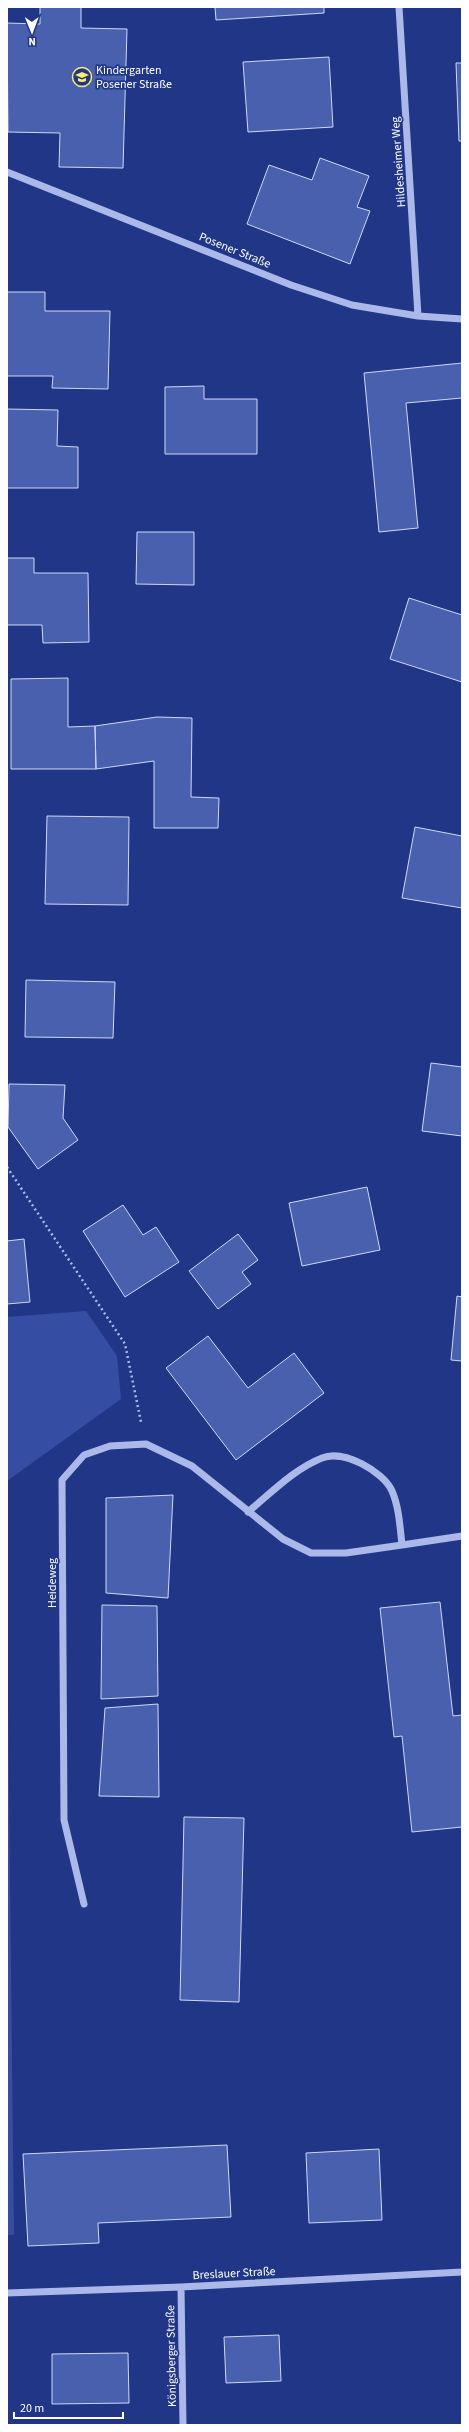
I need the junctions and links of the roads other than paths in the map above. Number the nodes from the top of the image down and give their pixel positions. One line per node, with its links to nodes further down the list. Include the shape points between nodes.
1 (399, 7): 3 (street, Hildesheimer Weg)
2 (7, 172): 3 (street, Posener Straße, via 291,285 352,305)
3 (418, 316): 4 (street, Posener Straße)
4 (462, 318)
5 (248, 1512): 7 (street, Heideweg, via 283,1539 311,1553 346,1553); 7 (street, via 299,1470 324,1457 350,1458 375,1471 392,1489 397,1505); 8 (street, Heideweg, via 192,1466 146,1444 110,1446 84,1455 62,1480 64,1820)
6 (462, 1536): 7 (street, Heideweg)
7 (402, 1545)
8 (84, 1904)
9 (462, 2272): 10 (street, Breslauer Straße)
10 (181, 2287): 11 (street, Breslauer Straße); 12 (street, Königsberger Straße)
11 (7, 2293)
12 (183, 2425)

